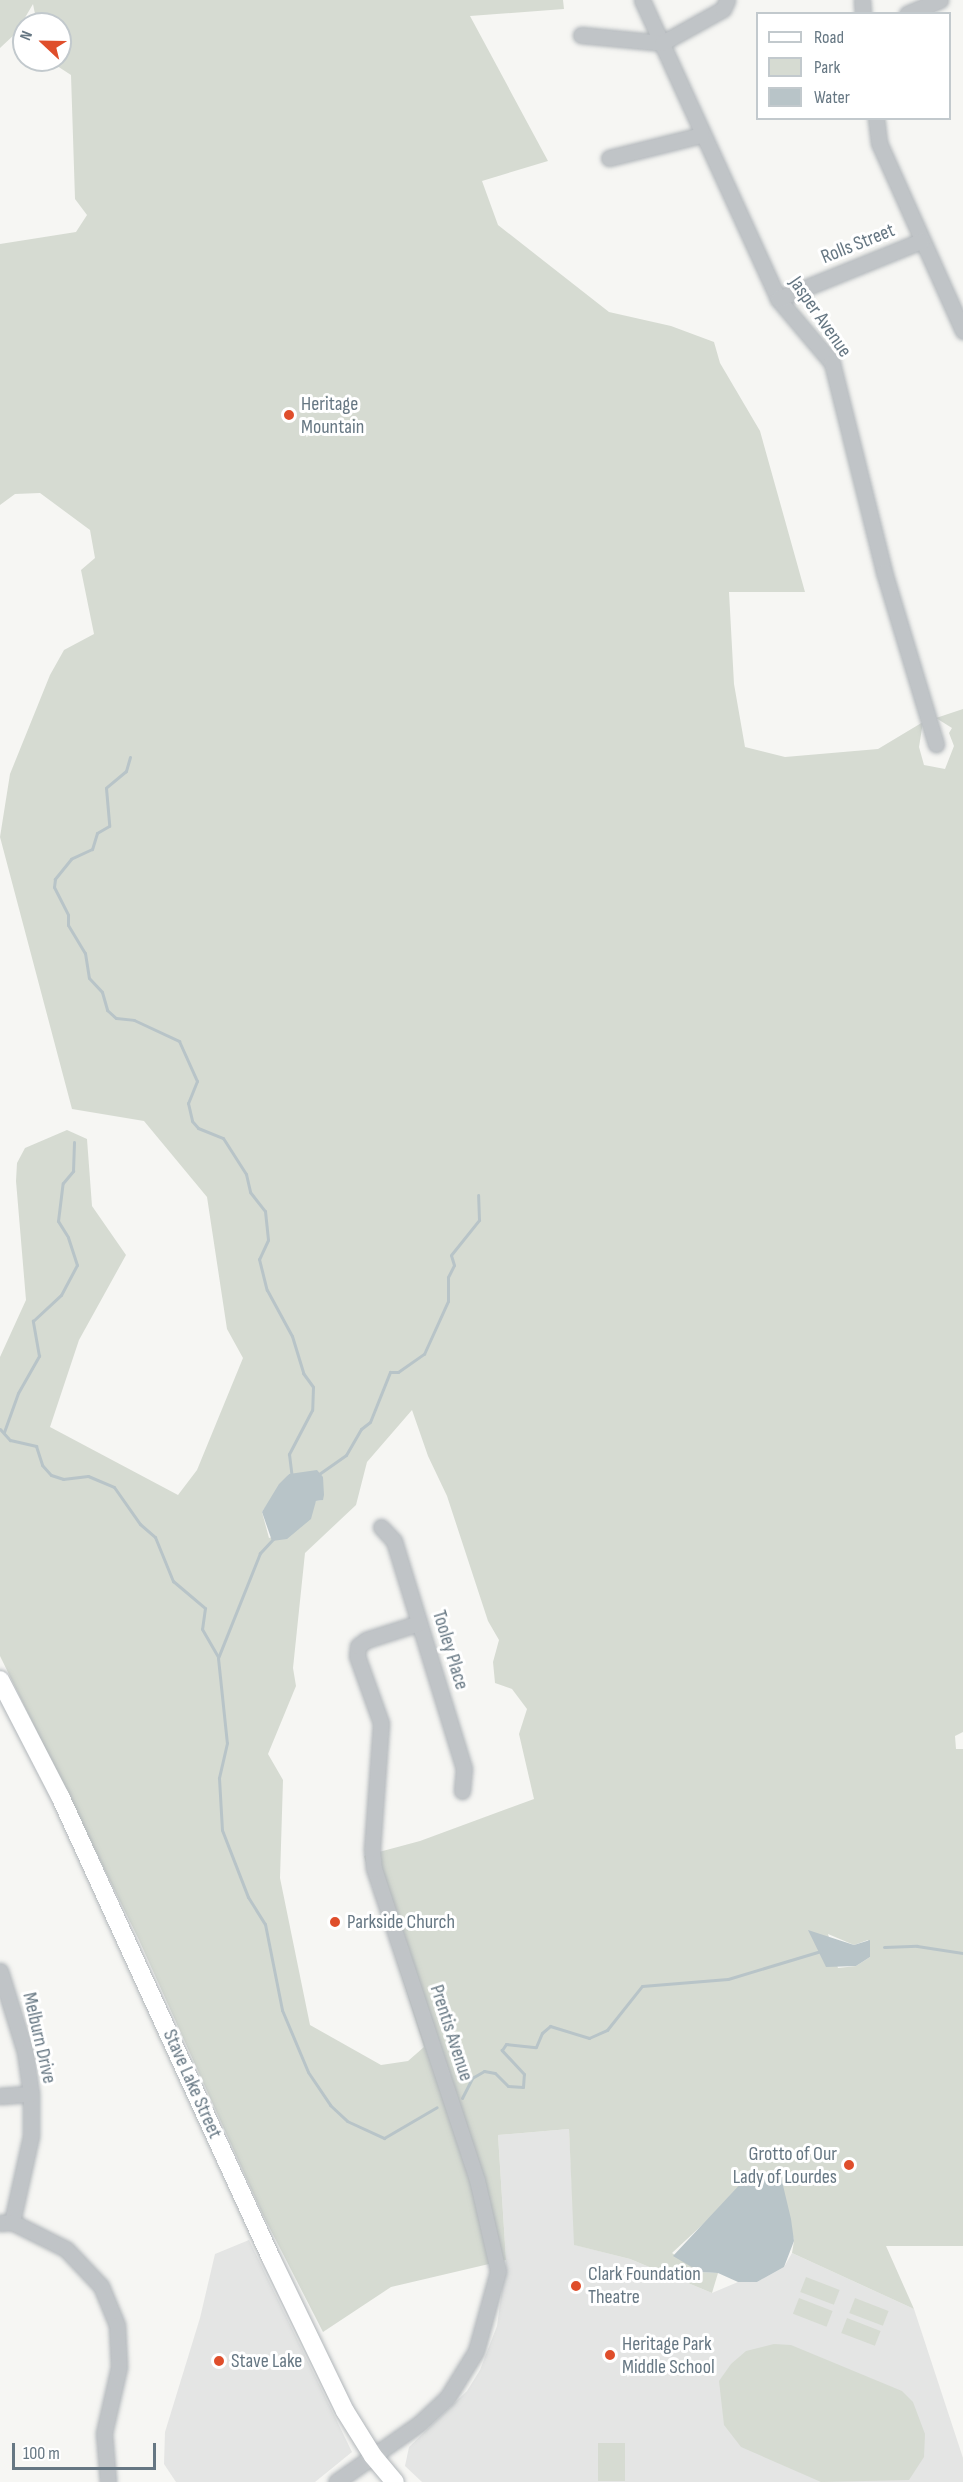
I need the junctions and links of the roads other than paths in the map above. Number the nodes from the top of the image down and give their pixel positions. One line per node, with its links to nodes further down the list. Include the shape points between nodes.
1 (642, 0): 6 (street, Jasper Avenue)
2 (727, 0): 6 (street, via 723,9)
3 (940, 0): 4 (street)
4 (912, 12)
5 (581, 35): 6 (street)
6 (662, 43): 8 (street, Jasper Avenue)
7 (876, 120): 10 (street, via 879,143)
8 (701, 135): 9 (street); 11 (street, Jasper Avenue)
9 (609, 158)
10 (921, 241): 11 (street, Rolls Street); 12 (street)
11 (778, 299): 13 (street, Jasper Avenue, via 832,363 884,572)
12 (963, 331)
13 (936, 744)
14 (381, 1527): 15 (street, Tooley Place, via 394,1541)
15 (419, 1623): 17 (street, Tooley Place, via 465,1768); 22 (street, Prentis Avenue, via 358,1646 357,1656 381,1723 373,1859 477,2180 498,2271 486,2325 463,2376 447,2398 420,2423)
16 (0, 1680): 22 (main road, Stave Lake Street, via 60,1796 271,2258 345,2411)
17 (462, 1791)
18 (0, 1971): 19 (street, Melburn Drive, via 25,2052)
19 (32, 2094): 20 (street); 21 (street, Melburn Drive, via 31,2136)
20 (0, 2096)
21 (6, 2222): 23 (street, via 66,2249 101,2286 117,2325 119,2367 104,2433)
22 (373, 2456): 24 (street); 25 (main road, Stave Lake Street)
23 (108, 2482)
24 (336, 2482)
25 (395, 2482)

